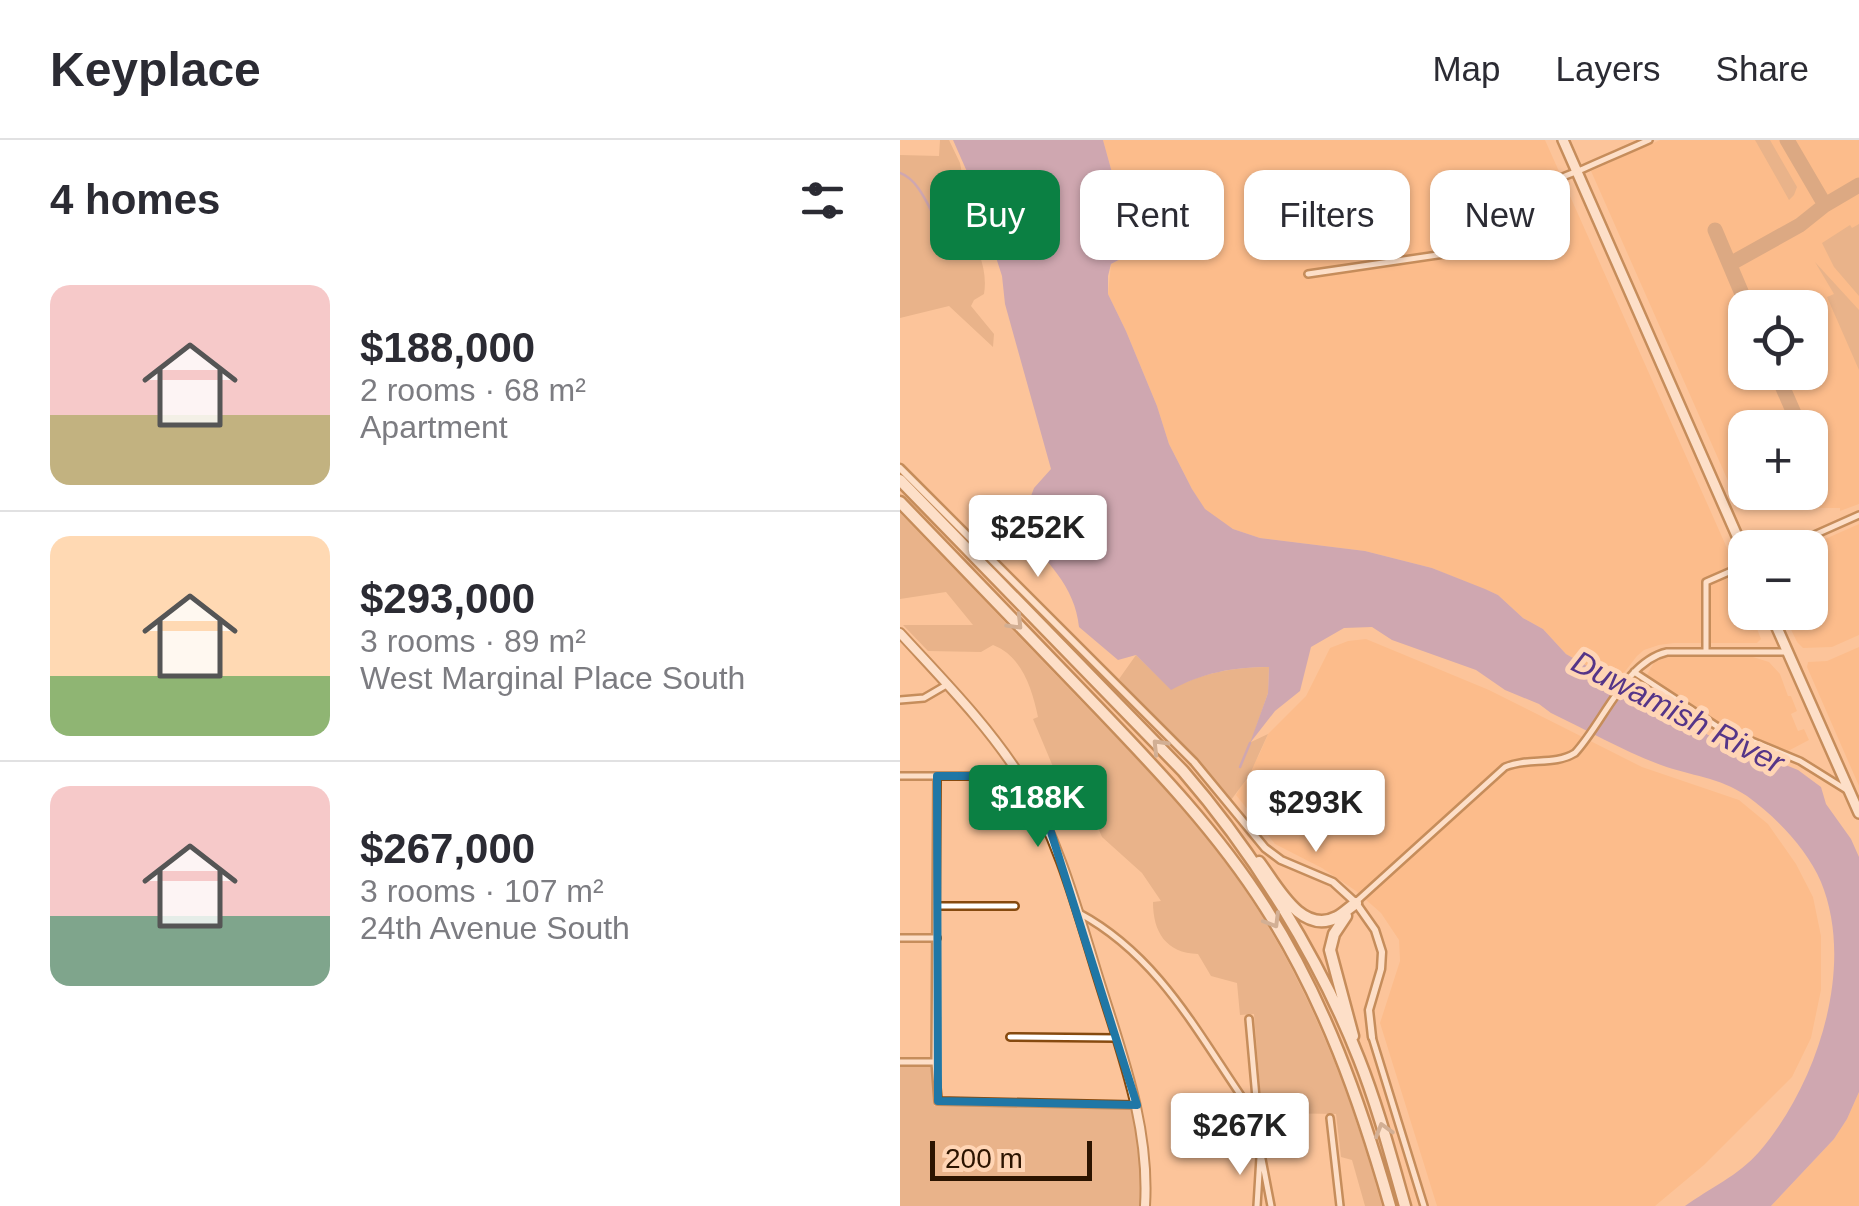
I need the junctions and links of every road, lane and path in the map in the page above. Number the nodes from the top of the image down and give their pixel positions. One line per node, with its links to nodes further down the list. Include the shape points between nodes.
1 (1563, 140): 3 (main road)
2 (1649, 140): 3 (street)
3 (1577, 172): 4 (street, via 1539,192 1521,228 1499,246); 9 (main road)
4 (1308, 274)
5 (900, 468): 25 (street, via 1194,762 1265,848 1333,882)
6 (900, 480): 24 (highway, one-way to 6)
7 (900, 502): 47 (highway, one-way to 47, via 1162,774 1241,871 1291,951 1340,1052)
8 (1859, 514): 10 (street)
9 (1734, 530)
10 (1824, 530)
11 (1728, 572): 14 (street, via 1706,582)
12 (1778, 630): 15 (main road)
13 (900, 633): 17 (main road)
14 (1706, 652): 15 (street); 16 (street, via 1662,653)
15 (1787, 652): 22 (main road)
16 (1634, 672): 22 (street, via 1718,728 1793,758); 25 (street, via 1569,757 1517,762 1498,772)
17 (948, 684): 18 (street, via 924,698); 21 (main road)
18 (900, 700)
19 (900, 776): 20 (street)
20 (937, 776): 21 (street); 26 (street)
21 (1020, 776): 28 (main road, via 1050,829)
22 (1848, 790): 23 (main road)
23 (1859, 814)
24 (1224, 819): 25 (highway, via 1301,915 1336,918); 35 (highway, via 1290,920)
25 (1356, 902): 33 (street, via 1382,952 1369,1010); 35 (highway, via 1330,950)
26 (937, 906): 27 (street); 30 (street)
27 (1015, 906)
28 (1079, 913): 34 (main road); 40 (street, via 1157,974)
29 (900, 938): 30 (street)
30 (936, 938): 37 (street)
31 (1250, 1019): 40 (street)
32 (1010, 1036): 34 (street)
33 (1372, 1037): 49 (street)
34 (1117, 1038): 38 (main road)
35 (1358, 1055): 48 (highway, one-way to 35)
36 (900, 1062): 37 (street)
37 (935, 1062): 38 (street, via 938,1102)
38 (1137, 1105): 43 (main road)
39 (1190, 1113): 40 (street)
40 (1258, 1113): 42 (street)
41 (1330, 1118): 46 (street)
42 (1261, 1154): 44 (street); 45 (street)
43 (1145, 1206)
44 (1257, 1206)
45 (1270, 1206)
46 (1340, 1206)
47 (1390, 1206)
48 (1405, 1206)
49 (1424, 1206)

